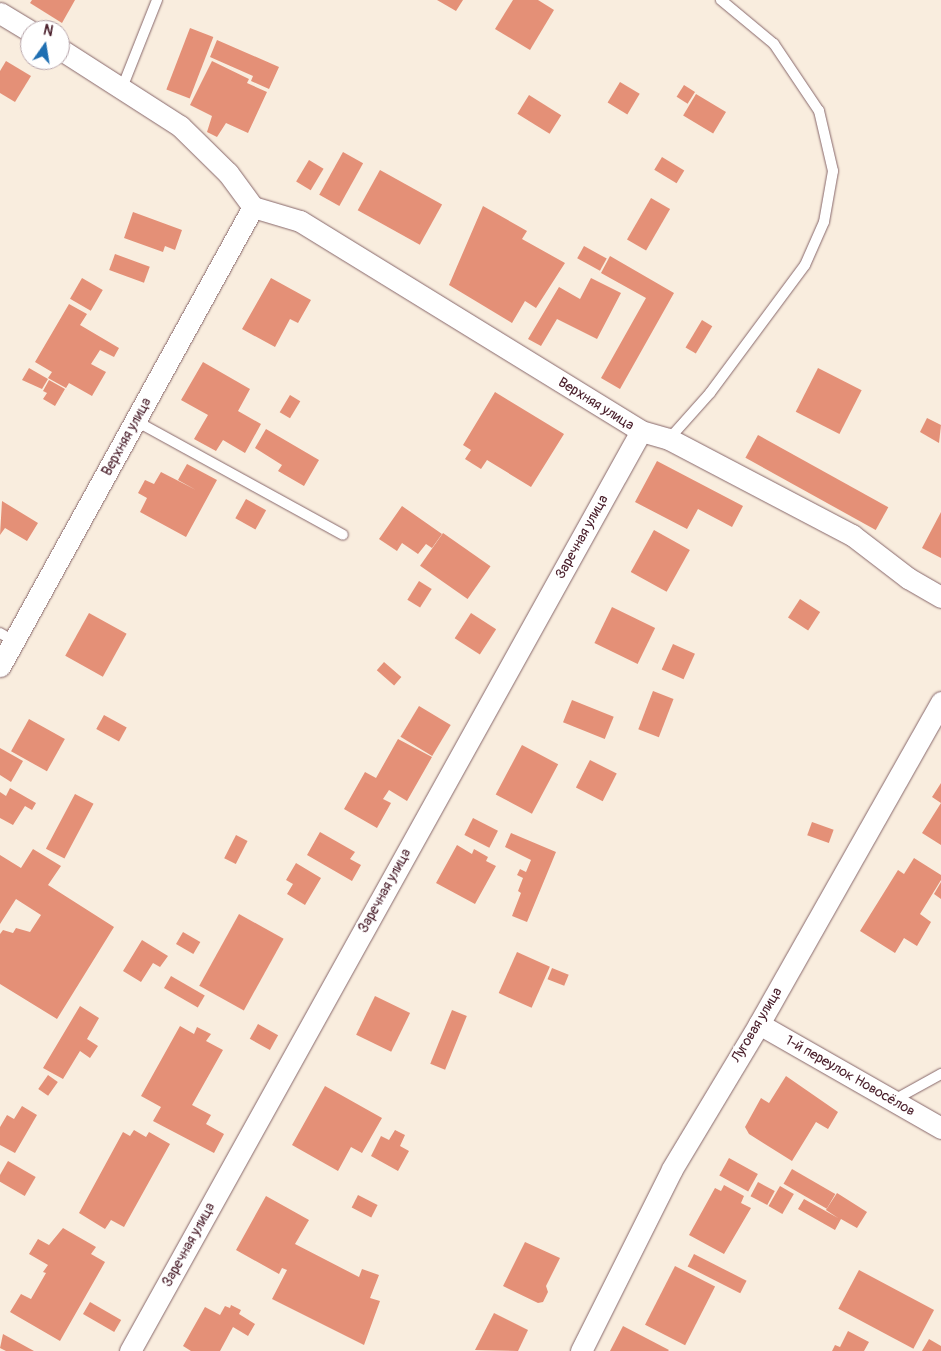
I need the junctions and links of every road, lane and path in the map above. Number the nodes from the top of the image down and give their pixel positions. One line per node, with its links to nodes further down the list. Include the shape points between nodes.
1 (156, 0): 6 (lane)
2 (721, 0): 10 (lane, via 774,44 819,111 833,171 824,222 805,264 710,393)
3 (0, 13): 4 (street)
4 (20, 25)
5 (70, 55): 6 (street)
6 (122, 88): 7 (street, via 180,126 228,173)
7 (253, 206): 8 (street, Верхняя улица); 9 (street, Верхняя улица, via 300,221)
8 (136, 421): 11 (lane); 13 (street, Верхняя улица)
9 (641, 432): 10 (street, Верхняя улица); 20 (street, Заречная улица)
10 (669, 439): 12 (street, Верхняя улица, via 852,535 908,578)
11 (343, 534)
12 (941, 597)
13 (7, 637): 14 (street, Верхняя улица)
14 (0, 666)
15 (941, 702): 16 (street, Луговая улица)
16 (759, 1024): 18 (street, 1-й переулок Новосёлов); 21 (street, Луговая улица, via 672,1169)
17 (941, 1074): 18 (lane)
18 (894, 1100): 19 (street, 1-й переулок Новосёлов)
19 (941, 1128)
20 (130, 1351)
21 (581, 1351)

